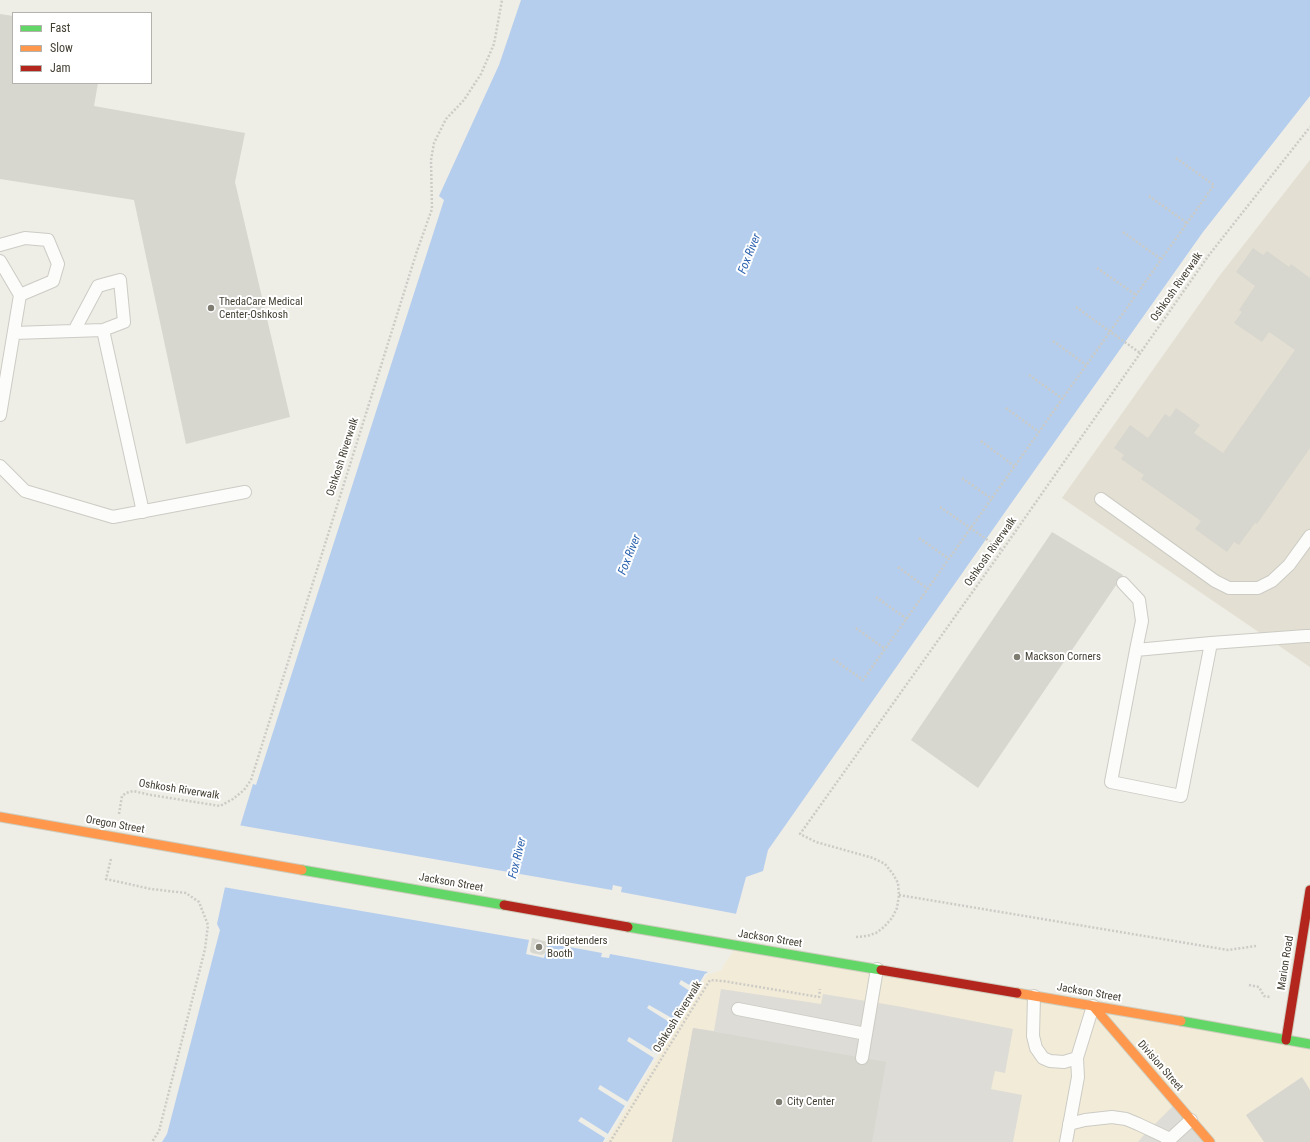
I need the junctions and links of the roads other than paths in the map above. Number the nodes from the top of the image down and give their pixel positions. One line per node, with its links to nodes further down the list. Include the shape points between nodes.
1 (0, 245): 3 (lane, via 25,238 48,240 58,264 53,281)
2 (0, 261): 3 (lane)
3 (20, 295): 6 (lane)
4 (103, 330): 5 (lane); 5 (lane, via 124,322 120,280 98,286); 11 (lane)
5 (74, 331): 6 (lane)
6 (14, 333): 7 (lane)
7 (0, 415)
8 (0, 466): 11 (lane, via 25,491 114,518)
9 (245, 492): 11 (lane)
10 (1102, 499): 12 (lane, via 1215,581 1229,588 1258,588 1272,581 1289,565)
11 (143, 512)
12 (1310, 536)
13 (1123, 583): 16 (lane, via 1139,600 1142,621)
14 (1310, 636): 15 (lane)
15 (1211, 644): 16 (lane); 16 (lane, via 1181,796 1111,782)
16 (1136, 650)
17 (0, 817): 18 (main road, Oregon Street)
18 (226, 856): 20 (main road, Jackson Street)
19 (1310, 890): 25 (main road, Marion Road)
20 (877, 969): 21 (main road, Jackson Street); 24 (lane)
21 (1034, 996): 22 (main road, Jackson Street); 28 (lane, via 1033,1036 1036,1048 1043,1058 1050,1061 1064,1062)
22 (1093, 1006): 25 (main road, Jackson Street); 28 (lane); 29 (main road, Division Street)
23 (738, 1009): 24 (lane)
24 (866, 1034): 27 (lane)
25 (1286, 1040): 26 (main road, Jackson Street)
26 (1310, 1044)
27 (862, 1058)
28 (1077, 1058): 30 (lane, via 1078,1077)
29 (1191, 1120): 31 (lane); 33 (main road, Division Street)
30 (1069, 1124): 31 (lane, via 1112,1117 1126,1119); 32 (lane)
31 (1168, 1141)
32 (1066, 1142)
33 (1210, 1142)

